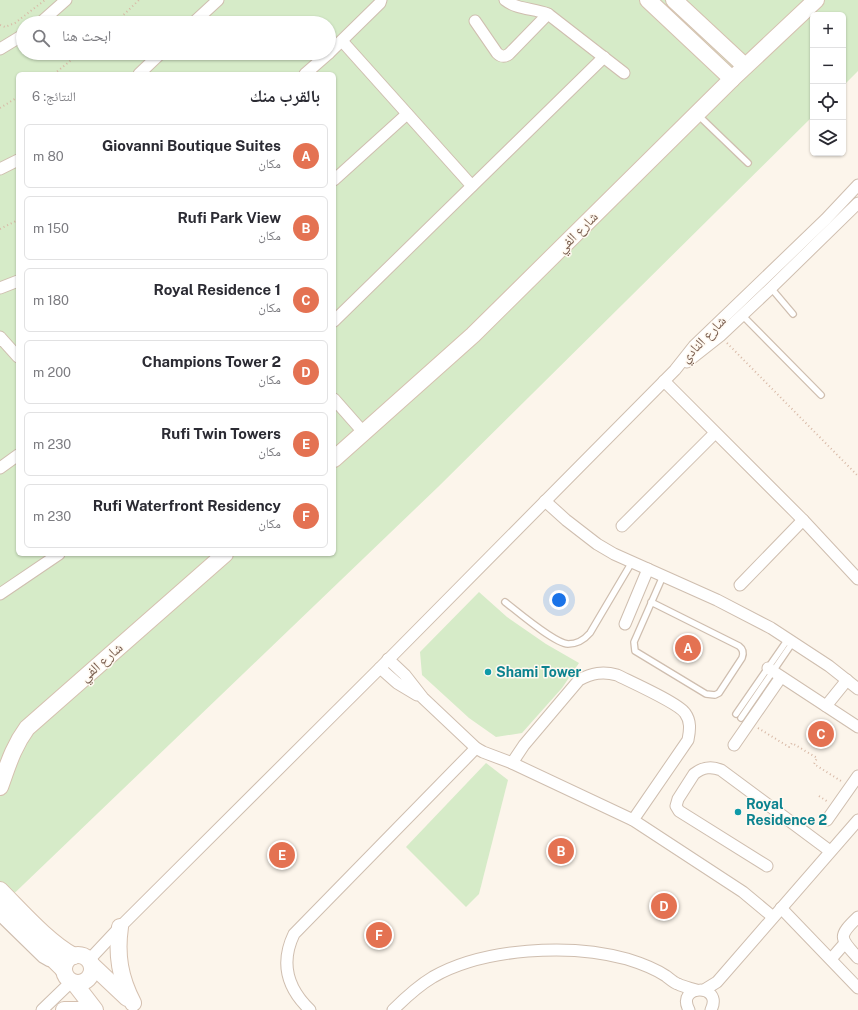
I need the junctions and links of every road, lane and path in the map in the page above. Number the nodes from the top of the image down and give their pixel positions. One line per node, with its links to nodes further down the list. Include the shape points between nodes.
1 (45, 0): 11 (path)
2 (66, 0): 12 (street)
3 (139, 0): 13 (path)
4 (218, 0): 14 (street)
5 (381, 0): 19 (street)
6 (505, 0): 10 (street, via 520,8)
7 (648, 0): 31 (street)
8 (674, 0): 26 (street)
9 (816, 0): 26 (street, شارع الفي)
10 (548, 14): 15 (street, via 509,54 504,56 497,52); 22 (street)
11 (24, 16)
12 (48, 16)
13 (122, 16)
14 (201, 16)
15 (475, 21)
16 (16, 22): 17 (path, via 5,27)
17 (0, 25)
18 (16, 39): 21 (street)
19 (342, 41): 20 (street); 34 (street)
20 (336, 47)
21 (0, 49)
22 (604, 56): 30 (street); 41 (street)
23 (71, 60): 27 (path)
24 (154, 60): 28 (street)
25 (321, 60): 29 (street)
26 (745, 66): 31 (street, شارع الفي)
27 (56, 72)
28 (141, 72)
29 (307, 72)
30 (624, 73)
31 (732, 79): 35 (street, شارع الفي)
32 (16, 98): 33 (path)
33 (0, 108)
34 (407, 114): 39 (street); 41 (street)
35 (697, 114): 37 (lane); 59 (street, شارع الفي, via 473,335)
36 (16, 161): 38 (street)
37 (748, 163)
38 (0, 169)
39 (336, 178)
40 (858, 185): 42 (street, شارع النادي)
41 (472, 186): 51 (street)
42 (845, 198): 43 (street); 55 (street, شارع النادي, via 694,346)
43 (856, 210): 48 (street, شارع النادي)
44 (16, 221): 45 (path)
45 (0, 230)
46 (16, 282): 47 (street)
47 (0, 288)
48 (771, 288): 49 (street, شارع النادي); 50 (lane)
49 (742, 314): 52 (street, شارع النادي); 57 (lane)
50 (793, 314)
51 (336, 319)
52 (720, 336): 55 (street, شارع النادي); 64 (path)
53 (0, 337): 54 (street)
54 (16, 355)
55 (675, 370): 56 (street)
56 (664, 381): 60 (street); 65 (street)
57 (821, 395)
58 (336, 401): 59 (street)
59 (364, 433): 62 (street, شارع الفي)
60 (716, 433): 66 (street); 67 (street)
61 (16, 456): 63 (street)
62 (336, 457)
63 (0, 468)
64 (858, 476)
65 (545, 501): 70 (street, via 597,544); 80 (street)
66 (803, 520): 73 (street); 74 (street)
67 (622, 526)
68 (56, 556): 75 (street)
69 (223, 556): 94 (street, شارع الفي, via 27,728 12,753)
70 (632, 562): 71 (street); 76 (lane, via 590,633 580,642 561,642)
71 (648, 569): 72 (street); 78 (street)
72 (663, 576): 77 (lane); 79 (street, via 735,609)
73 (858, 579)
74 (740, 585)
75 (0, 594)
76 (505, 602)
77 (651, 602): 77 (lane, via 634,642 634,651 706,694 719,693 742,658 742,648)
78 (625, 624)
79 (791, 640): 82 (lane); 83 (street)
80 (388, 659): 81 (street); 85 (street)
81 (380, 668): 85 (street, via 397,683); 106 (street)
82 (774, 672): 86 (street); 87 (street); 87 (lane)
83 (847, 680): 84 (street); 86 (street)
84 (858, 689)
85 (423, 698): 90 (street)
86 (826, 706): 88 (street)
87 (742, 718): 89 (street); 93 (path, via 789,747 792,743 817,758 814,764)
88 (858, 727)
89 (734, 745)
90 (476, 748): 91 (street); 122 (street, via 294,934 287,955 288,976 299,997)
91 (512, 763): 95 (street); 95 (street, via 579,680 598,673 608,672 617,675 680,708 690,726 688,740)
92 (858, 776): 93 (street)
93 (851, 786): 96 (street)
94 (0, 787)
95 (633, 820): 103 (street, via 743,892)
96 (827, 820)
97 (858, 820): 98 (street)
98 (830, 851): 99 (street, via 721,770 707,767 698,771 678,800 676,806 679,811); 102 (street)
99 (766, 866)
100 (0, 890): 108 (street, via 54,942)
101 (0, 907): 112 (street)
102 (780, 908): 103 (street); 110 (street)
103 (773, 917): 116 (street, via 717,982)
104 (858, 917): 107 (street, via 844,931)
105 (0, 919): 112 (lane, via 41,959)
106 (120, 927): 111 (street); 117 (street, via 118,950 123,982)
107 (845, 943): 109 (street); 110 (street)
108 (74, 956): 111 (street, via 82,956); 112 (street, via 66,961)
109 (858, 958)
110 (830, 959): 114 (street)
111 (91, 963): 112 (street, via 92,975 80,984); 117 (street)
112 (67, 975): 118 (street); 121 (street)
113 (677, 984): 115 (street); 116 (street); 123 (street, via 659,972 625,958 595,952 521,952 490,957 452,968 416,988)
114 (858, 988)
115 (687, 999): 116 (street, via 692,992); 124 (street)
116 (708, 1001)
117 (136, 1006)
118 (42, 1010)
119 (64, 1010): 120 (street)
120 (79, 1010)
121 (95, 1010)
122 (310, 1010)
123 (393, 1010)
124 (688, 1010)

